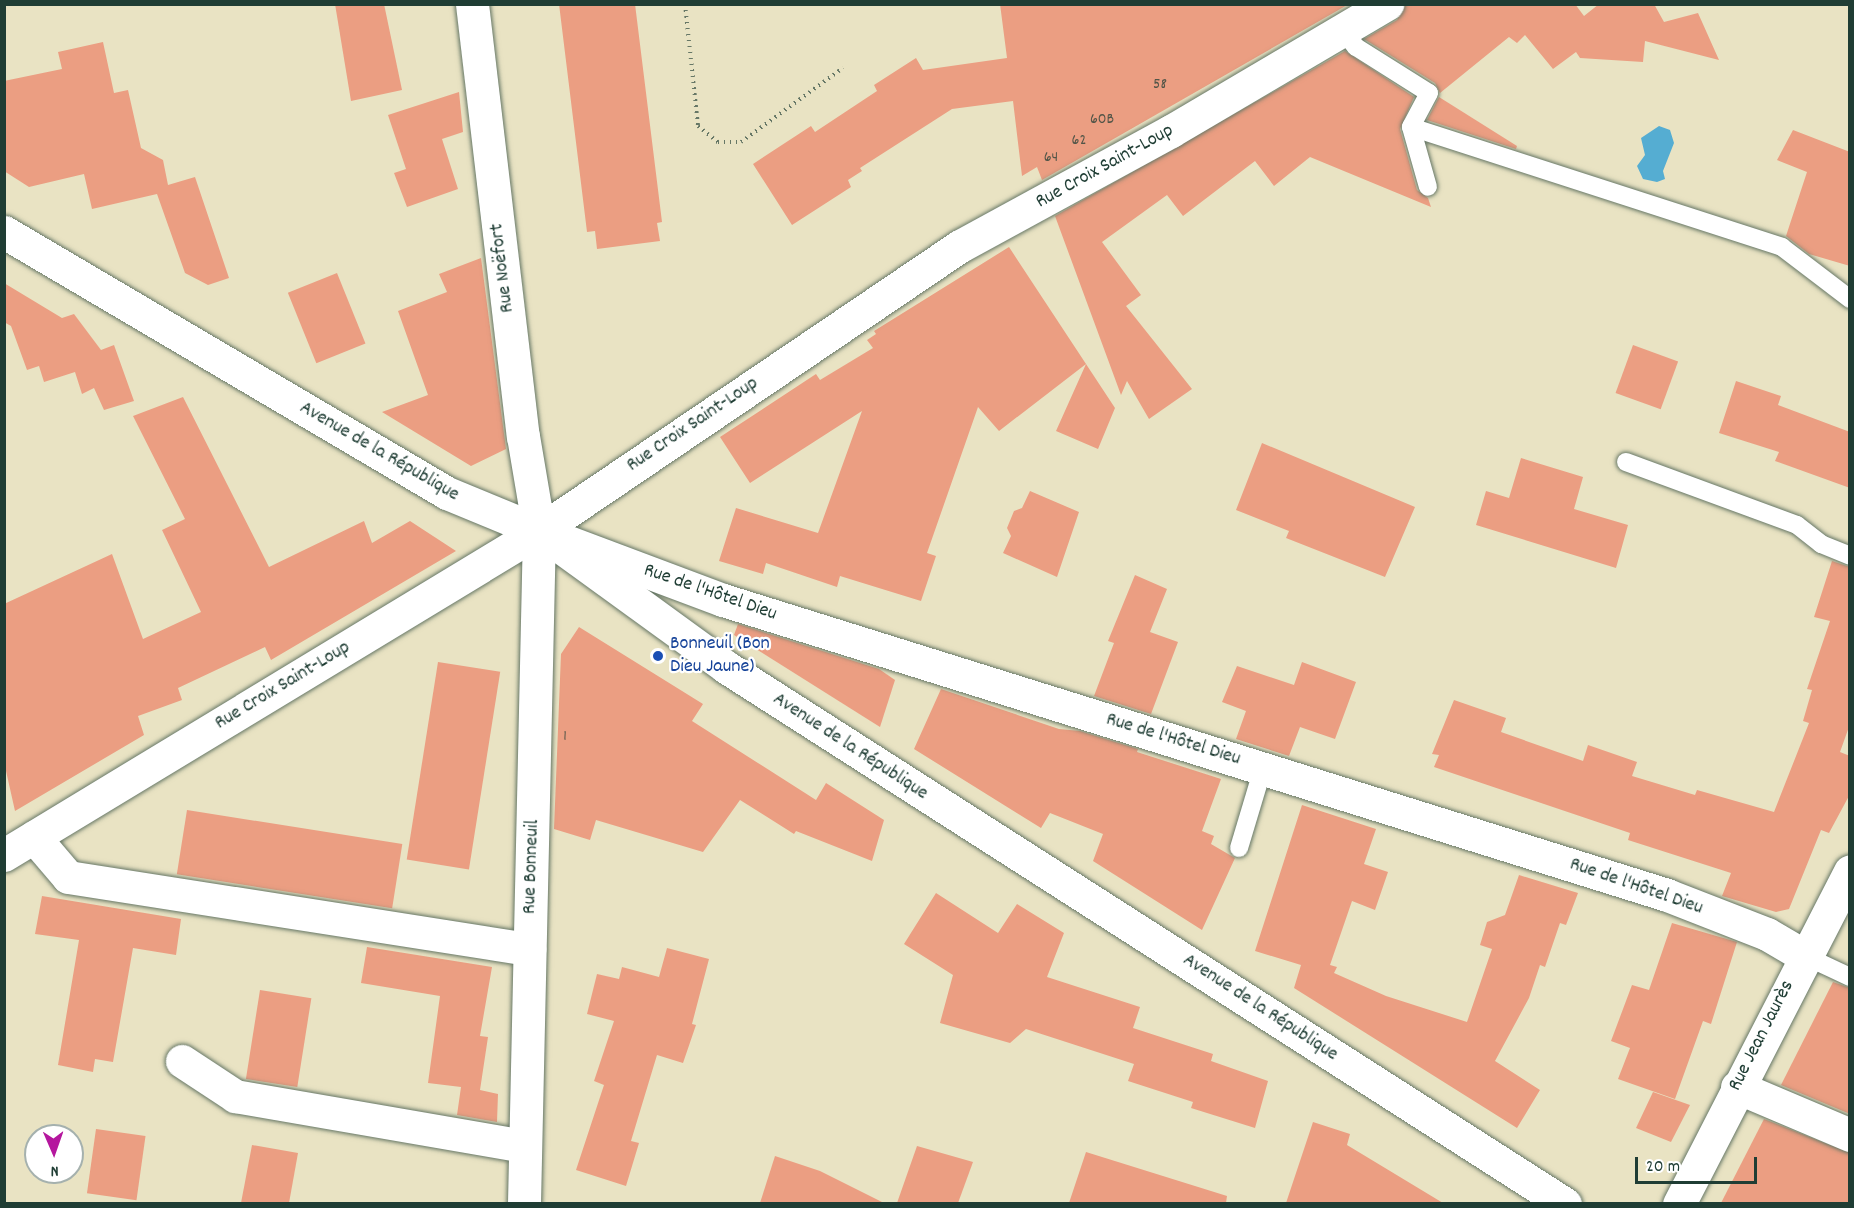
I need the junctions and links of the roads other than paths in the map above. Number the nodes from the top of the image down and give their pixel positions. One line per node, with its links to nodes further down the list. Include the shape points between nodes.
1 (472, 4): 9 (street, Rue Noëfort, via 523,436)
2 (1387, 4): 3 (street, Rue Croix Saint-Loup)
3 (1343, 30): 4 (lane, via 1356,48 1429,93); 9 (street, Rue Croix Saint-Loup, via 1172,131 960,246)
4 (1411, 127): 5 (lane); 7 (lane, via 1782,247)
5 (1428, 187)
6 (4, 232): 9 (street, Avenue de la République, via 440,490)
7 (1850, 299)
8 (1626, 462): 10 (lane, via 1797,525 1821,544)
9 (539, 531): 11 (street, Rue de l'Hôtel Dieu, via 723,600); 12 (street, Rue Croix Saint-Loup); 16 (street, Rue Bonneuil); 24 (street, Avenue de la République, via 726,667)
10 (1850, 556)
11 (1263, 768): 13 (lane); 17 (street, Rue de l'Hôtel Dieu, via 1667,895 1767,934)
12 (34, 837): 14 (street, Rue Croix Saint-Loup); 16 (street, via 68,877)
13 (1239, 848)
14 (4, 855)
15 (1850, 871): 17 (street, Rue Jean Jaurès)
16 (529, 949): 22 (street, Rue Bonneuil)
17 (1803, 955): 18 (lane); 20 (street, Rue Jean Jaurès)
18 (1850, 977)
19 (182, 1061): 22 (street, via 235,1096)
20 (1737, 1087): 21 (street); 25 (street, Rue Jean Jaurès)
21 (1850, 1135)
22 (524, 1146): 23 (street, Rue Bonneuil)
23 (524, 1203)
24 (1565, 1203)
25 (1679, 1203)

